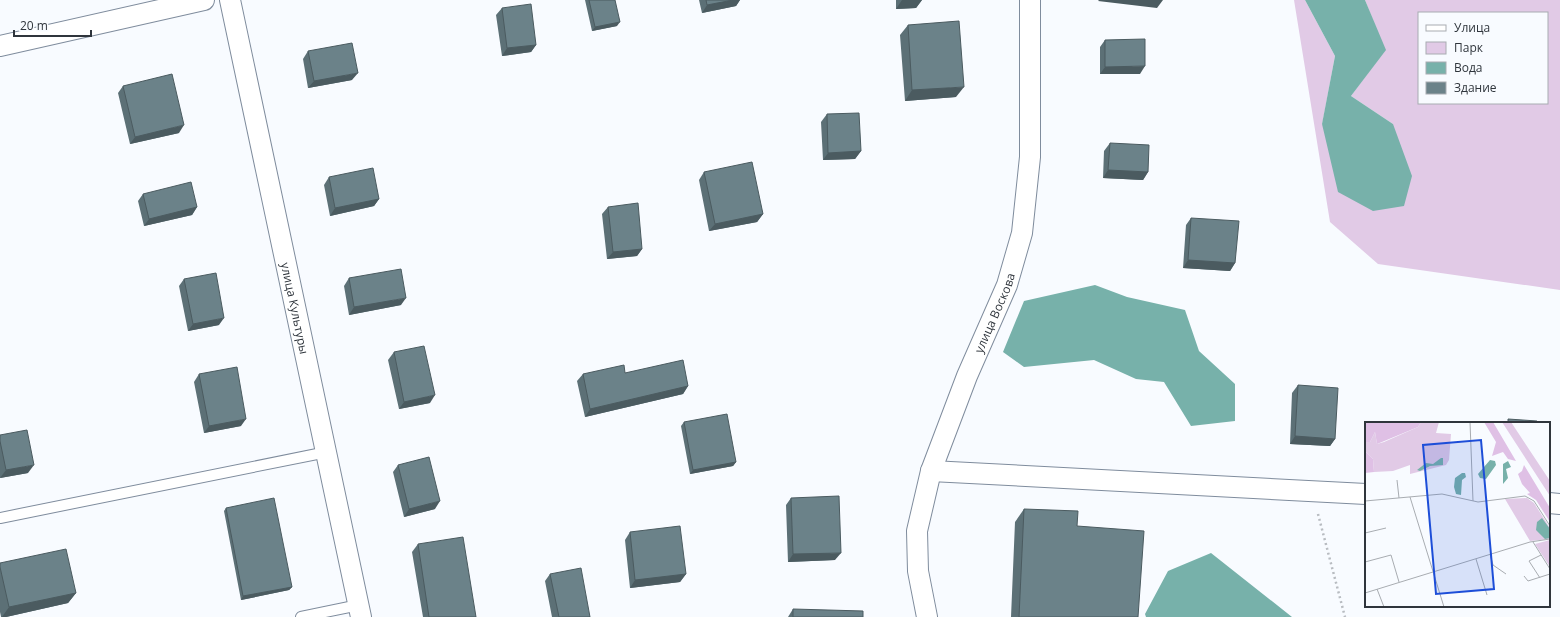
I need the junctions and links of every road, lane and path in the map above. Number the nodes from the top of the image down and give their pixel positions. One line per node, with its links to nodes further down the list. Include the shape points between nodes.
1 (204, 0): 4 (street)
2 (230, 0): 5 (street, улица Культуры)
3 (1030, 0): 6 (street, улица Воскова, via 1030,157 1022,233 1007,285 967,376)
4 (0, 46)
5 (327, 452): 11 (lane); 12 (street, улица Культуры)
6 (931, 472): 7 (street); 14 (street, улица Воскова, via 917,531 918,571)
7 (1313, 492): 8 (street); 15 (path)
8 (1365, 494)
9 (1550, 503): 10 (street)
10 (1560, 504)
11 (0, 518)
12 (360, 611): 13 (lane)
13 (301, 617)
14 (927, 617)
15 (1345, 617)

